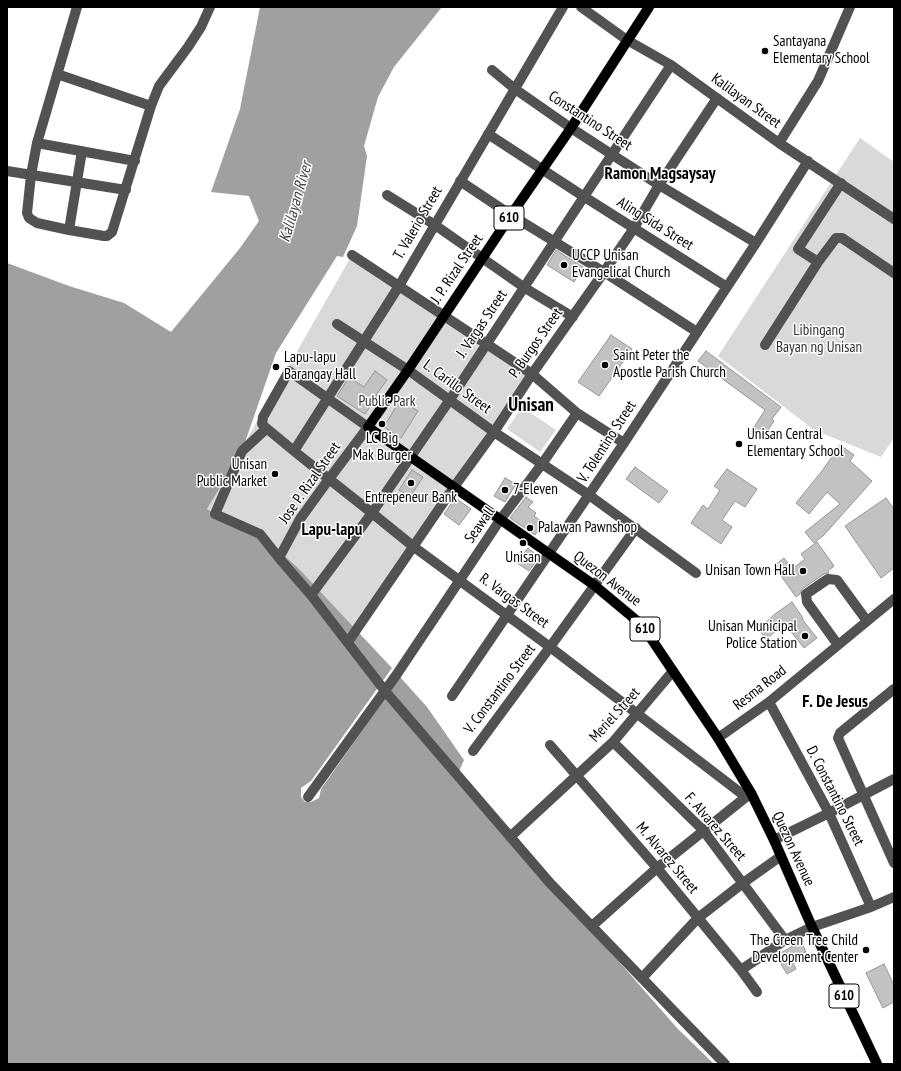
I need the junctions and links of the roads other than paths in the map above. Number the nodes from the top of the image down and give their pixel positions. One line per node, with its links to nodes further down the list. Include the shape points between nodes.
1 (77, 7): 10 (street)
2 (210, 7): 13 (street, via 192,42 159,86)
3 (563, 7): 11 (street, T. Valerio Street)
4 (580, 7): 7 (street, Kalilayan Street)
5 (649, 7): 7 (main road, J. P. Rizal Street / 610)
6 (850, 7): 17 (street, via 818,81)
7 (627, 40): 8 (street, Kalilayan Street); 14 (main road, J. P. Rizal Street / 610)
8 (671, 65): 12 (street, Kalilayan Street); 19 (street, J. Vargas Street)
9 (492, 70): 11 (street, Constantino Street)
10 (57, 74): 13 (street); 16 (street)
11 (515, 90): 14 (street, Constantino Street); 15 (street, T. Valerio Street)
12 (717, 98): 17 (street, Kalilayan Street); 28 (street, P. Burgos Street)
13 (152, 106): 20 (street)
14 (571, 128): 19 (street, Constantino Street); 22 (main road, J. P. Rizal Street / 610)
15 (488, 134): 22 (street, Aling Sida Street); 26 (street, T. Valerio Street)
16 (37, 143): 18 (street); 24 (street)
17 (780, 143): 21 (street, Kalilayan Street)
18 (82, 151): 20 (street); 25 (street)
19 (611, 154): 28 (street, Constantino Street); 31 (street, J. Vargas Street)
20 (135, 161): 29 (street)
21 (808, 161): 27 (street, Kalilayan Street); 38 (street, V. Tolentino Street)
22 (542, 169): 31 (street, Aling Sida Street); 32 (main road, J. P. Rizal Street / 610)
23 (7, 171): 24 (street)
24 (31, 175): 25 (street); 36 (street, via 28,218 37,223)
25 (78, 181): 29 (street); 36 (street)
26 (460, 181): 32 (street); 34 (street, T. Valerio Street)
27 (841, 183): 33 (street, Kalilayan Street); 41 (street, via 798,248)
28 (659, 185): 35 (street, P. Burgos Street); 38 (street, Constantino Street)
29 (126, 190): 36 (street, via 110,234 104,236)
30 (387, 195): 34 (street)
31 (583, 196): 35 (street, Aling Sida Street); 37 (street, J. Vargas Street)
32 (511, 215): 37 (street); 40 (main road, J. P. Rizal Street / 610)
33 (894, 219)
34 (435, 225): 40 (street); 44 (street, T. Valerio Street)
35 (634, 228): 42 (street, P. Burgos Street); 45 (street, Aling Sida Street)
36 (69, 230)
37 (554, 242): 42 (street); 46 (street, J. Vargas Street)
38 (756, 243): 45 (street, V. Tolentino Street)
39 (352, 255): 44 (street)
40 (483, 258): 46 (street); 47 (main road, J. P. Rizal Street / 610)
41 (818, 262): 43 (street, via 839,237); 53 (street)
42 (604, 272): 48 (street, P. Burgos Street); 50 (street)
43 (894, 273)
44 (399, 286): 47 (street); 51 (street, T. Valerio Street)
45 (727, 286): 50 (street, V. Tolentino Street)
46 (525, 288): 48 (street); 52 (street, J. Vargas Street)
47 (444, 316): 52 (street); 54 (main road, J. P. Rizal Street / 610)
48 (573, 317): 55 (street, P. Burgos Street)
49 (337, 324): 51 (street, L. Carillo Street)
50 (697, 332): 62 (street, V. Tolentino Street)
51 (363, 341): 54 (street, L. Carillo Street); 56 (street, T. Valerio Street)
52 (486, 344): 55 (street); 57 (street, J. Vargas Street)
53 (765, 346)
54 (408, 370): 57 (street, L. Carillo Street); 60 (main road, J. P. Rizal Street / 610)
55 (532, 374): 58 (street); 61 (street, P. Burgos Street)
56 (327, 399): 59 (street, via 288,371 263,416); 60 (street); 63 (street, T. Valerio Street)
57 (449, 401): 61 (street, L. Carillo Street); 64 (street, J. Vargas Street)
58 (577, 413): 62 (street); 65 (street, Seawall)
59 (264, 426): 63 (street, R. Vargas Street); 74 (street, via 242,451 215,514 260,534)
60 (368, 427): 64 (main road, Quezon Avenue / 610); 66 (street, Jose P. Rizal Street)
61 (494, 432): 65 (street, L. Carillo Street); 67 (street, P. Burgos Street)
62 (624, 443): 68 (street, V. Tolentino Street)
63 (294, 451): 66 (street, R. Vargas Street)
64 (410, 456): 67 (main road, Quezon Avenue / 610); 69 (street, J. Vargas Street)
65 (542, 464): 68 (street, L. Carillo Street); 70 (street, Seawall)
66 (329, 479): 69 (street, R. Vargas Street); 74 (street, Jose P. Rizal Street, via 300,519)
67 (454, 487): 70 (main road, Quezon Avenue / 610); 72 (street, P. Burgos Street)
68 (589, 495): 71 (street, L. Carillo Street); 73 (street, V. Tolentino Street)
69 (372, 514): 72 (street, R. Vargas Street); 78 (street, J. Vargas Street)
70 (500, 520): 73 (main road, Quezon Avenue / 610); 76 (street, Seawall)
71 (636, 528): 75 (street, L. Carillo Street); 77 (street, V. Constantino Street)
72 (414, 546): 76 (street, R. Vargas Street); 82 (street, P. Burgos Street)
73 (549, 554): 77 (main road, Quezon Avenue / 610); 80 (street, V. Tolentino Street)
74 (279, 558): 78 (street)
75 (696, 573)
76 (460, 581): 80 (street, R. Vargas Street); 87 (street, Seawall)
77 (594, 585): 84 (street, V. Constantino Street); 85 (main road, Quezon Avenue / 610, via 642,625)
78 (311, 595): 82 (street)
79 (894, 599): 81 (street, Resma Road)
80 (507, 614): 84 (street, R. Vargas Street); 88 (street, V. Tolentino Street)
81 (867, 621): 83 (street, Resma Road); 83 (street, via 837,580 828,579 806,594 807,602)
82 (348, 642): 87 (street)
83 (838, 645): 89 (street, Resma Road)
84 (550, 647): 90 (street, R. Vargas Street); 94 (street, V. Constantino Street)
85 (673, 670): 90 (street, Meriel Street); 91 (main road, Quezon Avenue / 610)
86 (894, 688): 98 (street, via 838,736)
87 (385, 691): 99 (street, Seawall); 102 (street)
88 (452, 696)
89 (768, 702): 91 (street, Resma Road); 100 (street, D. Constantino Street)
90 (638, 714): 92 (street, Meriel Street); 97 (street, R. Vargas Street)
91 (718, 738): 97 (main road, Quezon Avenue / 610)
92 (613, 742): 95 (street, Meriel Street); 101 (street, F. Alvarez Street)
93 (550, 744): 95 (street, M. Alvarez Street)
94 (472, 751)
95 (577, 776): 102 (street, Meriel Street); 106 (street, M. Alvarez Street)
96 (894, 779): 98 (street)
97 (749, 795): 101 (street); 103 (main road, Quezon Avenue / 610)
98 (863, 795): 100 (street); 105 (street)
99 (308, 797)
100 (829, 813): 103 (street); 109 (street, D. Constantino Street)
101 (703, 830): 106 (street); 107 (street, F. Alvarez Street)
102 (510, 837): 111 (street)
103 (774, 840): 104 (main road, Quezon Avenue / 610)
104 (781, 856): 107 (street); 112 (main road, Quezon Avenue / 610)
105 (894, 863)
106 (657, 868): 110 (street, M. Alvarez Street); 111 (street)
107 (744, 883): 110 (street); 113 (street, F. Alvarez Street)
108 (894, 897): 109 (street)
109 (871, 907): 112 (street)
110 (698, 918): 114 (street, M. Alvarez Street); 115 (street)
111 (592, 926): 115 (street)
112 (812, 927): 113 (street); 118 (main road, 610)
113 (785, 940): 114 (street)
114 (741, 970): 116 (street, M. Alvarez Street)
115 (642, 978): 117 (street)
116 (757, 992)
117 (725, 1064)
118 (877, 1064)

